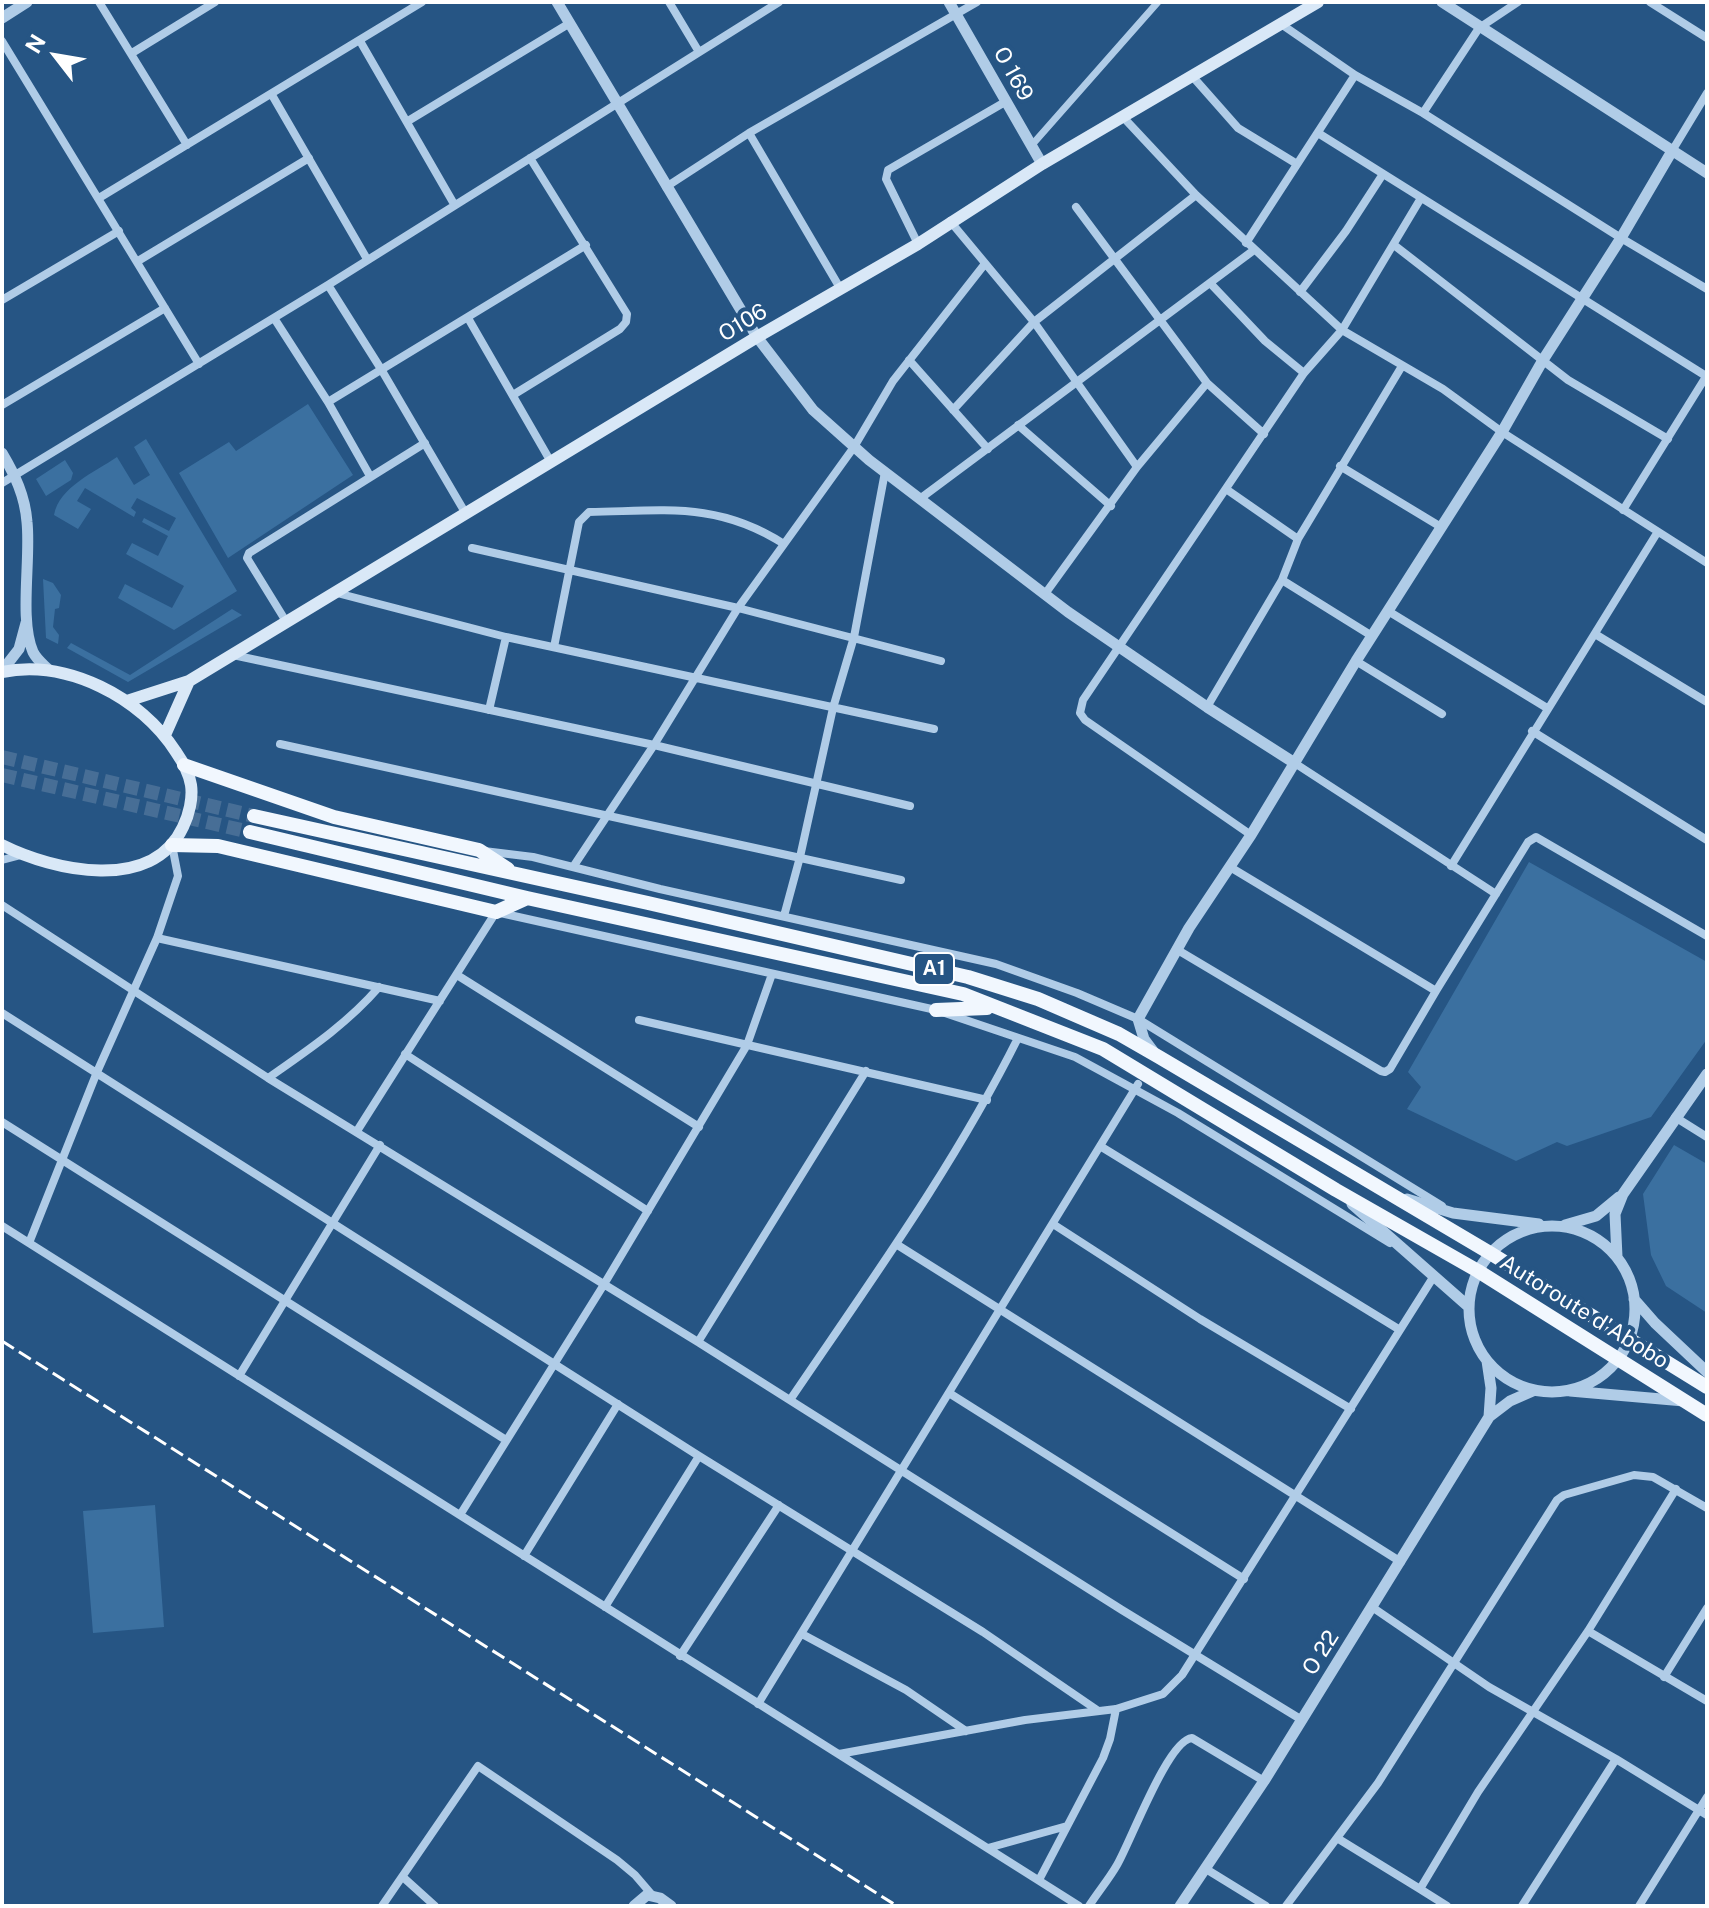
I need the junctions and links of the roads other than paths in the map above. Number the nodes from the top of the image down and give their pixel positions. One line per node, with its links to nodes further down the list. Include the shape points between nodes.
1 (27, 2): 16 (street)
2 (99, 2): 24 (street)
3 (215, 2): 24 (street)
4 (422, 2): 22 (street)
5 (557, 2): 17 (street)
6 (669, 2): 23 (street)
7 (779, 2): 23 (street)
8 (949, 2): 15 (street, O 169)
9 (977, 2): 15 (street)
10 (1158, 2): 37 (street)
11 (1442, 2): 19 (street)
12 (1518, 2): 19 (street)
13 (1650, 2): 20 (street)
14 (1314, 3): 18 (main road, O106)
15 (957, 15): 29 (street, O 169); 34 (street)
16 (2, 18)
17 (570, 23): 30 (street); 33 (street)
18 (1281, 24): 25 (street); 26 (main road, O106)
19 (1479, 28): 31 (street); 38 (street)
20 (1707, 38)
21 (2, 41): 47 (street)
22 (360, 41): 28 (street); 33 (street)
23 (699, 52): 30 (street)
24 (132, 53): 36 (street)
25 (1355, 75): 31 (street); 35 (street)
26 (1193, 77): 32 (main road, O106); 42 (street, via 1238,128)
27 (1707, 93): 38 (street)
28 (272, 95): 36 (street); 39 (street)
29 (1005, 102): 37 (street, O 169); 55 (street, via 888,170 886,179)
30 (616, 104): 40 (street); 45 (street)
31 (1423, 113): 53 (street)
32 (1123, 117): 41 (main road, O106); 46 (street)
33 (408, 121): 49 (street)
34 (749, 133): 45 (street); 65 (street)
35 (1318, 133): 42 (street); 44 (street)
36 (187, 145): 47 (street)
37 (1031, 146): 41 (street, O 169)
38 (1672, 151): 43 (street); 53 (street)
39 (309, 158): 59 (street); 61 (street)
40 (530, 158): 49 (street); 56 (street)
41 (1042, 164): 51 (main road, O106)
42 (1297, 164): 54 (street)
43 (1707, 173)
44 (1383, 174): 48 (street); 67 (street)
45 (666, 187): 76 (street)
46 (1196, 195): 54 (street); 60 (street)
47 (99, 198): 52 (street)
48 (1421, 198): 57 (street); 68 (street)
49 (454, 204): 59 (street)
50 (1076, 207): 60 (street)
51 (950, 221): 55 (main road, O106); 62 (street)
52 (119, 231): 61 (street); 69 (street)
53 (1621, 238): 66 (street); 68 (street)
54 (1246, 243): 58 (street)
55 (918, 244): 65 (main road, O106)
56 (586, 245): 72 (street); 86 (street, via 627,314 626,322)
57 (1394, 245): 75 (street); 78 (street)
58 (1254, 250): 63 (street); 67 (street)
59 (367, 259): 64 (street)
60 (1114, 259): 73 (street); 74 (street)
61 (138, 261): 70 (street)
62 (984, 265): 74 (street); 77 (street)
63 (1210, 283): 73 (street); 82 (street)
64 (328, 285): 71 (street); 81 (street)
65 (840, 288): 76 (main road, O106)
66 (1707, 289)
67 (1300, 292): 75 (street)
68 (1582, 299): 78 (street); 83 (street)
69 (2, 300)
70 (165, 308): 79 (street); 88 (street)
71 (274, 318): 79 (street); 87 (street)
72 (468, 318): 81 (street); 86 (street)
73 (1161, 320): 84 (street); 85 (street)
74 (1034, 322): 84 (street); 89 (street)
75 (1342, 330): 80 (street); 82 (street)
76 (757, 337): 95 (street, via 813,410); 98 (main road, O106)
77 (909, 360): 89 (street); 95 (street)
78 (1543, 360): 91 (street); 93 (street)
79 (199, 364): 102 (street)
80 (1402, 366): 91 (street); 99 (street)
81 (381, 369): 87 (street); 94 (street)
82 (1304, 373): 92 (street)
83 (1707, 375): 93 (street)
84 (1076, 382): 90 (street); 100 (street)
85 (1207, 383): 92 (street); 100 (street)
86 (513, 395): 98 (street)
87 (328, 402): 103 (street)
88 (2, 405)
89 (953, 410): 96 (street)
90 (1018, 425): 96 (street); 107 (street)
91 (1502, 432): 108 (street); 110 (street)
92 (1264, 434): 105 (street)
93 (1668, 439): 108 (street)
94 (425, 443): 103 (street); 109 (street)
95 (854, 447): 101 (street); 113 (street)
96 (988, 449): 106 (street)
97 (2, 453): 102 (street)
98 (551, 462): 109 (main road, O106)
99 (1340, 466): 110 (street); 112 (street)
100 (1137, 467): 107 (street)
101 (885, 472): 106 (street); 127 (street)
102 (15, 476): 104 (street); 122 (street, via 28,522)
103 (370, 476): 123 (street, via 248,555)
104 (2, 483)
105 (1226, 489): 112 (street); 128 (street)
106 (921, 498): 119 (street)
107 (1111, 506): 119 (street)
108 (1623, 510): 111 (street)
109 (466, 514): 118 (main road, O106)
110 (1441, 527): 121 (street)
111 (1657, 533): 115 (street); 124 (street)
112 (1298, 539): 117 (street)
113 (784, 544): 116 (street, via 722,515 689,510 589,512 579,522); 120 (street)
114 (472, 548): 116 (street)
115 (1707, 563)
116 (568, 571): 120 (street); 129 (street)
117 (1282, 580): 125 (street); 139 (street)
118 (337, 593): 123 (main road, O106); 126 (street)
119 (1045, 594): 128 (street)
120 (738, 608): 127 (street); 135 (street)
121 (1388, 611): 125 (street); 141 (street)
122 (27, 617): 133 (street, via 34,654); 134 (street, via 19,649)
123 (287, 623): 130 (main road, O106)
124 (1595, 634): 138 (street); 141 (street)
125 (1372, 636): 132 (street)
126 (506, 637): 129 (street); 142 (street)
127 (854, 637): 131 (street); 140 (street)
128 (1118, 645): 139 (street); 156 (street, via 1080,713)
129 (554, 647): 135 (street)
130 (233, 655): 136 (main road, O106); 142 (street)
131 (941, 661)
132 (1356, 661): 143 (street); 149 (street)
133 (49, 670): 134 (main road); 137 (main road)
134 (2, 672)
135 (695, 680): 140 (street); 148 (street)
136 (189, 681): 137 (main road, O106); 146 (main road)
137 (127, 701): 146 (main road)
138 (1707, 702)
139 (1207, 707): 149 (street)
140 (833, 708): 144 (street); 151 (street)
141 (1547, 708): 145 (street)
142 (489, 710): 148 (street)
143 (1442, 714)
144 (934, 729)
145 (1532, 731): 157 (street); 164 (street)
146 (165, 735): 150 (main road)
147 (280, 744): 153 (street)
148 (654, 745): 151 (street); 153 (street)
149 (1293, 762): 156 (street); 164 (street)
150 (184, 765): 159 (main road, via 190,806); 160 (main road, via 334,817)
151 (816, 784): 152 (street); 162 (street)
152 (910, 806)
153 (606, 815): 162 (street); 165 (street)
154 (254, 816): 167 (main road, A1)
155 (250, 832): 170 (main road, A1)
156 (1251, 835): 166 (street)
157 (1707, 840)
158 (2, 845): 161 (main road)
159 (172, 845): 161 (main road, via 149,861 103,870 73,870); 172 (main road, via 218,846); 175 (street, via 178,876)
160 (479, 850): 165 (street); 167 (main road)
161 (21, 855): 163 (street)
162 (800, 857): 168 (street); 173 (street)
163 (2, 860)
164 (1451, 866): 169 (street)
165 (573, 867): 173 (street)
166 (1230, 867): 176 (street); 181 (street)
167 (515, 873): 191 (main road, A1, via 968,977 1038,999)
168 (901, 880)
169 (1496, 894): 174 (street, via 1536,837); 181 (street)
170 (527, 898): 172 (main road); 183 (main road, A1, via 963,994)
171 (2, 905): 180 (street)
172 (496, 912): 177 (street); 178 (street)
173 (784, 916): 186 (street, via 996,964)
174 (1707, 936)
175 (157, 938): 179 (street); 180 (street)
176 (1176, 949): 181 (street, via 1385,1072); 186 (street)
177 (772, 974): 184 (street); 189 (street)
178 (457, 975): 182 (street); 201 (street)
179 (379, 987): 182 (street); 196 (street, via 360,1010)
180 (135, 991): 193 (street); 196 (street)
181 (1436, 991)
182 (440, 1001): 190 (street)
183 (1000, 1008): 184 (main road); 194 (main road, A1, via 1103,1049)
184 (936, 1010): 188 (street)
185 (2, 1013): 193 (street)
186 (1138, 1019): 191 (street, via 1144,1039); 211 (street)
187 (639, 1020): 189 (street)
188 (1018, 1038): 197 (street, via 1075,1057); 198 (street)
189 (747, 1045): 192 (street); 201 (street)
190 (405, 1054): 202 (street); 210 (street)
191 (1159, 1057): 208 (main road, A1)
192 (866, 1071): 198 (street); 231 (street)
193 (97, 1072): 206 (street); 212 (street)
194 (1143, 1072): 197 (street); 207 (main road, A1)
195 (1707, 1074): 199 (street)
196 (268, 1078): 202 (street)
197 (1136, 1088): 205 (street); 220 (street)
198 (987, 1100): 218 (street)
199 (1675, 1117): 203 (street); 209 (street)
200 (2, 1122): 206 (street)
201 (699, 1127): 210 (street)
202 (357, 1131): 204 (street)
203 (1707, 1137)
204 (380, 1145): 212 (street); 224 (street)
205 (1100, 1146): 213 (street); 229 (street)
206 (60, 1160): 217 (street); 226 (street)
207 (1336, 1190): 220 (street); 222 (main road, A1)
208 (1385, 1192): 211 (street); 219 (main road, A1)
209 (1623, 1194): 216 (street, via 1596,1216); 221 (street, via 1615,1214)
210 (648, 1211): 224 (street)
211 (1453, 1213): 215 (street)
212 (331, 1223): 226 (street); 234 (street)
213 (1053, 1224): 228 (street); 244 (street)
214 (2, 1226): 217 (street)
215 (1547, 1226): 216 (street); 219 (street, via 1516,1234)
216 (1561, 1226): 221 (street, via 1593,1236)
217 (29, 1243): 236 (street)
218 (896, 1244): 228 (street); 241 (street)
219 (1490, 1253): 222 (street); 230 (main road, Autoroute d'Abobo)
220 (1408, 1254): 223 (street)
221 (1618, 1257): 225 (street)
222 (1478, 1271): 227 (street); 232 (main road, Autoroute d'Abobo)
223 (1434, 1276): 227 (street); 229 (street)
224 (603, 1286): 231 (street); 234 (street)
225 (1634, 1299): 230 (street); 235 (street)
226 (287, 1300): 236 (street); 247 (street)
227 (1469, 1307): 233 (street, via 1471,1326)
228 (1001, 1308): 240 (street); 251 (street)
229 (1400, 1330): 244 (street)
230 (1629, 1340): 232 (street); 237 (main road, Autoroute d'Abobo)
231 (698, 1342): 241 (street)
232 (1618, 1359): 239 (street, via 1594,1379); 242 (main road, Autoroute d'Abobo)
233 (1487, 1361): 238 (street, via 1508,1380); 246 (street)
234 (555, 1363): 243 (street); 247 (street)
235 (1707, 1372)
236 (239, 1376): 254 (street)
237 (1707, 1387)
238 (1535, 1390): 239 (street); 246 (street)
239 (1565, 1391): 242 (street)
240 (949, 1393): 249 (street); 258 (street)
241 (790, 1400): 249 (street)
242 (1686, 1402): 245 (main road, Autoroute d'Abobo)
243 (618, 1404): 248 (street); 256 (street)
244 (1351, 1409): 251 (street)
245 (1707, 1415)
246 (1489, 1417): 257 (street, O 22)
247 (506, 1440): 254 (street)
248 (699, 1456): 252 (street); 259 (street)
249 (902, 1470): 255 (street); 264 (street)
250 (1676, 1489): 253 (street); 262 (street); 266 (street, via 1653,1477 1634,1475 1564,1495)
251 (1295, 1493): 257 (street); 258 (street)
252 (779, 1505): 255 (street); 265 (street)
253 (1707, 1508)
254 (460, 1515): 256 (street)
255 (851, 1551): 263 (street); 271 (street)
256 (524, 1556): 259 (street)
257 (1401, 1562): 260 (street, O 22)
258 (1244, 1579): 264 (street)
259 (605, 1607): 265 (street)
260 (1372, 1607): 266 (street); 273 (street, O 22)
261 (1707, 1608): 267 (street)
262 (1588, 1631): 267 (street); 272 (street)
263 (802, 1634): 269 (street); 274 (street, via 906,1690)
264 (1195, 1655): 270 (street, via 1163,1694); 273 (street)
265 (680, 1656): 269 (street)
266 (1453, 1663): 272 (street); 281 (street)
267 (1664, 1677): 268 (street)
268 (1707, 1701)
269 (758, 1704): 275 (street)
270 (1116, 1709): 271 (street); 280 (street, via 1106,1750)
271 (1097, 1710): 274 (street)
272 (1533, 1711): 276 (street); 286 (street)
273 (1302, 1720): 277 (street, O 22)
274 (966, 1731): 275 (street)
275 (838, 1754): 282 (street)
276 (1616, 1759): 279 (street); 298 (street)
277 (1264, 1781): 283 (street, O 22); 293 (street, via 1192,1738 1184,1739)
278 (1707, 1797): 279 (street)
279 (1703, 1812): 299 (street)
280 (1067, 1826): 282 (street); 285 (street)
281 (1337, 1838): 286 (street); 296 (street)
282 (988, 1848): 285 (street)
283 (1206, 1869): 294 (street, O 22); 295 (street)
284 (404, 1878): 287 (street, via 478,1766 617,1860); 288 (street); 289 (street)
285 (1039, 1880): 292 (street)
286 (1420, 1889): 297 (street)
287 (653, 1896): 290 (street); 291 (street)
288 (382, 1906)
289 (435, 1906)
290 (634, 1906)
291 (671, 1906)
292 (1079, 1906)
293 (1089, 1906)
294 (1180, 1906)
295 (1266, 1906)
296 (1286, 1906)
297 (1447, 1906)
298 (1522, 1906)
299 (1639, 1906)

